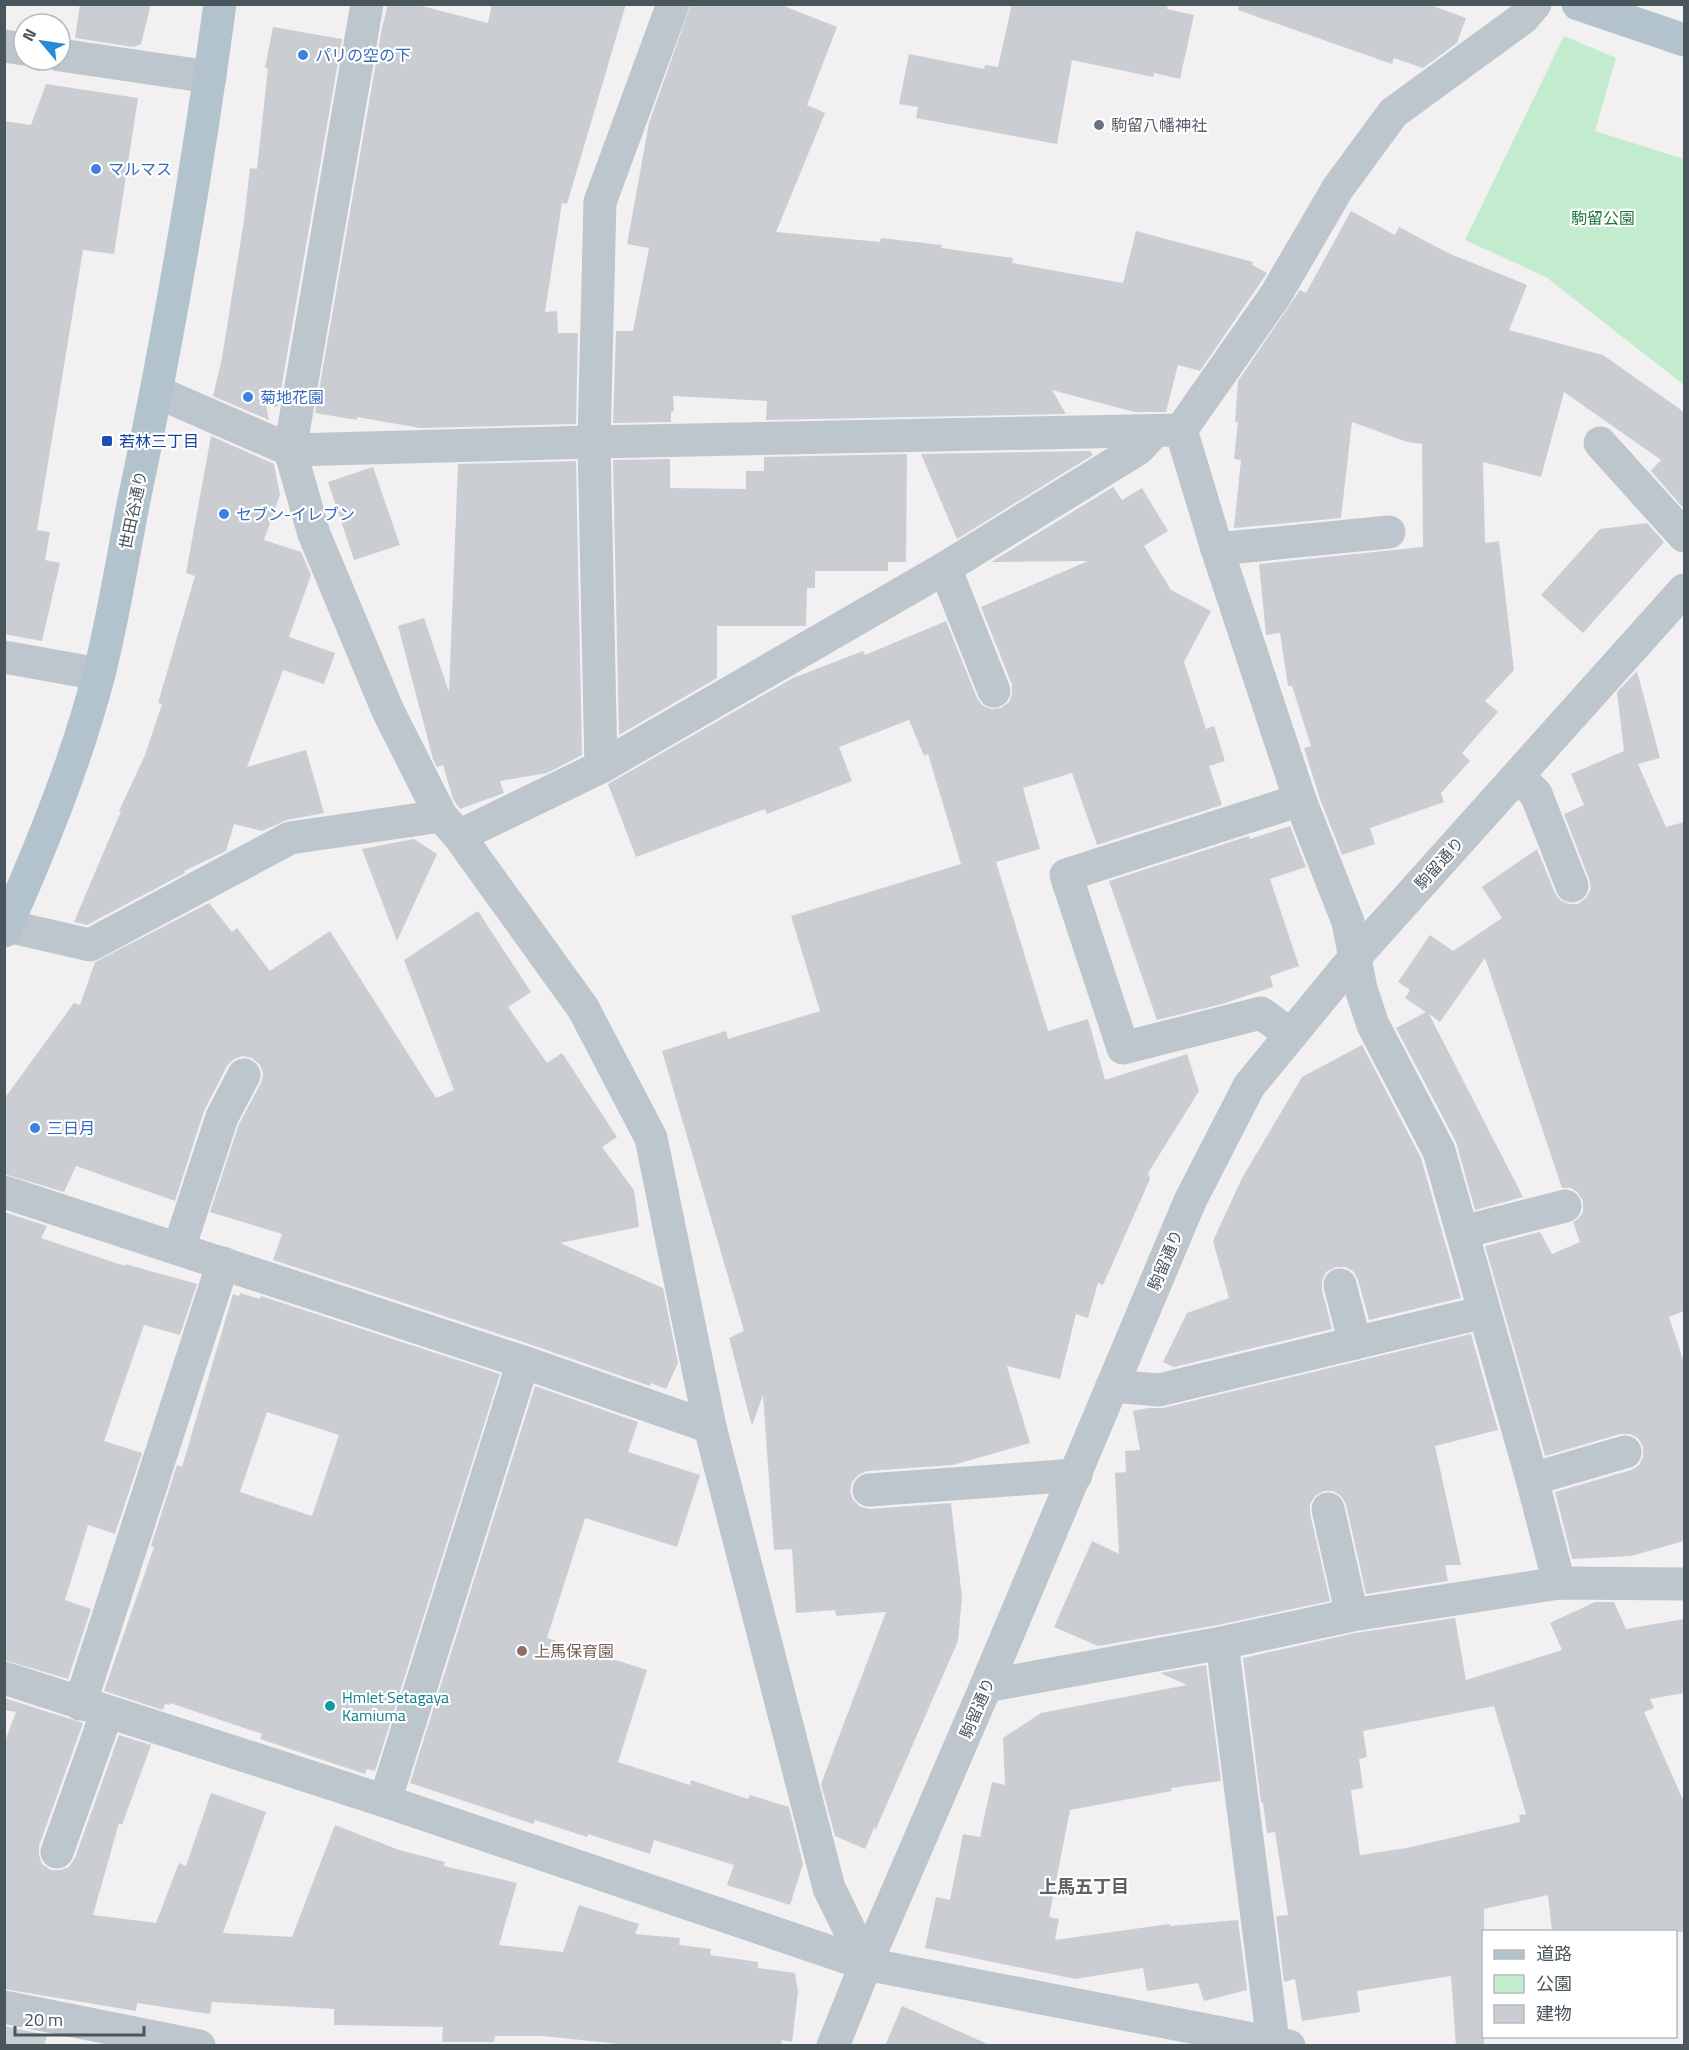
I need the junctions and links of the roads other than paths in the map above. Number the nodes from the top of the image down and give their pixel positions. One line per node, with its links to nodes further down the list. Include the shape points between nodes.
1 (220, 4): 8 (main road, 世田谷通り)
2 (368, 4): 13 (street)
3 (673, 4): 11 (street, via 600,202)
4 (1535, 4): 10 (street, via 1523,18 1393,113 1338,188 1275,296)
5 (1578, 4): 6 (main road)
6 (1684, 40)
7 (72, 57): 8 (street)
8 (210, 77): 9 (main road, 世田谷通り)
9 (157, 392): 13 (street); 20 (main road, 世田谷通り)
10 (1167, 431): 11 (street); 16 (street); 17 (street)
11 (594, 442): 13 (street); 22 (street)
12 (1600, 443): 15 (street)
13 (290, 450): 25 (street, via 318,544 388,711)
14 (1389, 532): 16 (street)
15 (1684, 536)
16 (1217, 549): 24 (street)
17 (945, 568): 21 (street); 22 (street)
18 (1684, 590): 23 (street, 駒留通り)
19 (4, 657): 20 (street)
20 (99, 674): 27 (main road, 世田谷通り, via 55,806)
21 (994, 690)
22 (601, 767): 25 (street)
23 (1518, 776): 26 (street, via 1536,794); 28 (street, 駒留通り)
24 (1300, 800): 28 (street, via 1348,922); 29 (street, via 1066,875 1124,1048 1261,1013)
25 (450, 826): 27 (street, via 290,838 90,945); 41 (street, via 584,1008 651,1138)
26 (1572, 886)
27 (6, 928)
28 (1355, 957): 29 (street, 駒留通り); 33 (street, via 1373,1025 1439,1151)
29 (1291, 1035): 40 (street, 駒留通り, via 1249,1086 1195,1191)
30 (244, 1075): 34 (street, via 222,1117)
31 (4, 1192): 34 (street)
32 (1565, 1206): 33 (street)
33 (1463, 1232): 37 (street)
34 (179, 1248): 35 (street)
35 (223, 1263): 39 (street); 53 (street)
36 (1340, 1285): 38 (street)
37 (1484, 1312): 38 (street); 44 (street)
38 (1355, 1343): 40 (street, via 1159,1390)
39 (523, 1362): 41 (street); 54 (street)
40 (1112, 1386): 43 (street, 駒留通り)
41 (710, 1427): 56 (street, via 829,1888)
42 (1625, 1452): 44 (street)
43 (1076, 1474): 45 (street); 52 (street, 駒留通り)
44 (1532, 1479): 47 (street)
45 (869, 1490)
46 (1328, 1509): 49 (street)
47 (1559, 1583): 48 (street); 49 (street)
48 (1684, 1584)
49 (1352, 1616): 50 (street)
50 (1222, 1643): 52 (street); 58 (street)
51 (4, 1678): 53 (street)
52 (986, 1686): 56 (street, 駒留通り)
53 (94, 1708): 54 (street); 55 (street)
54 (385, 1801): 56 (street)
55 (57, 1852)
56 (866, 1964): 58 (street); 60 (street, 駒留通り)
57 (4, 2007): 59 (street)
58 (1281, 2044)
59 (199, 2046)
60 (833, 2046)

